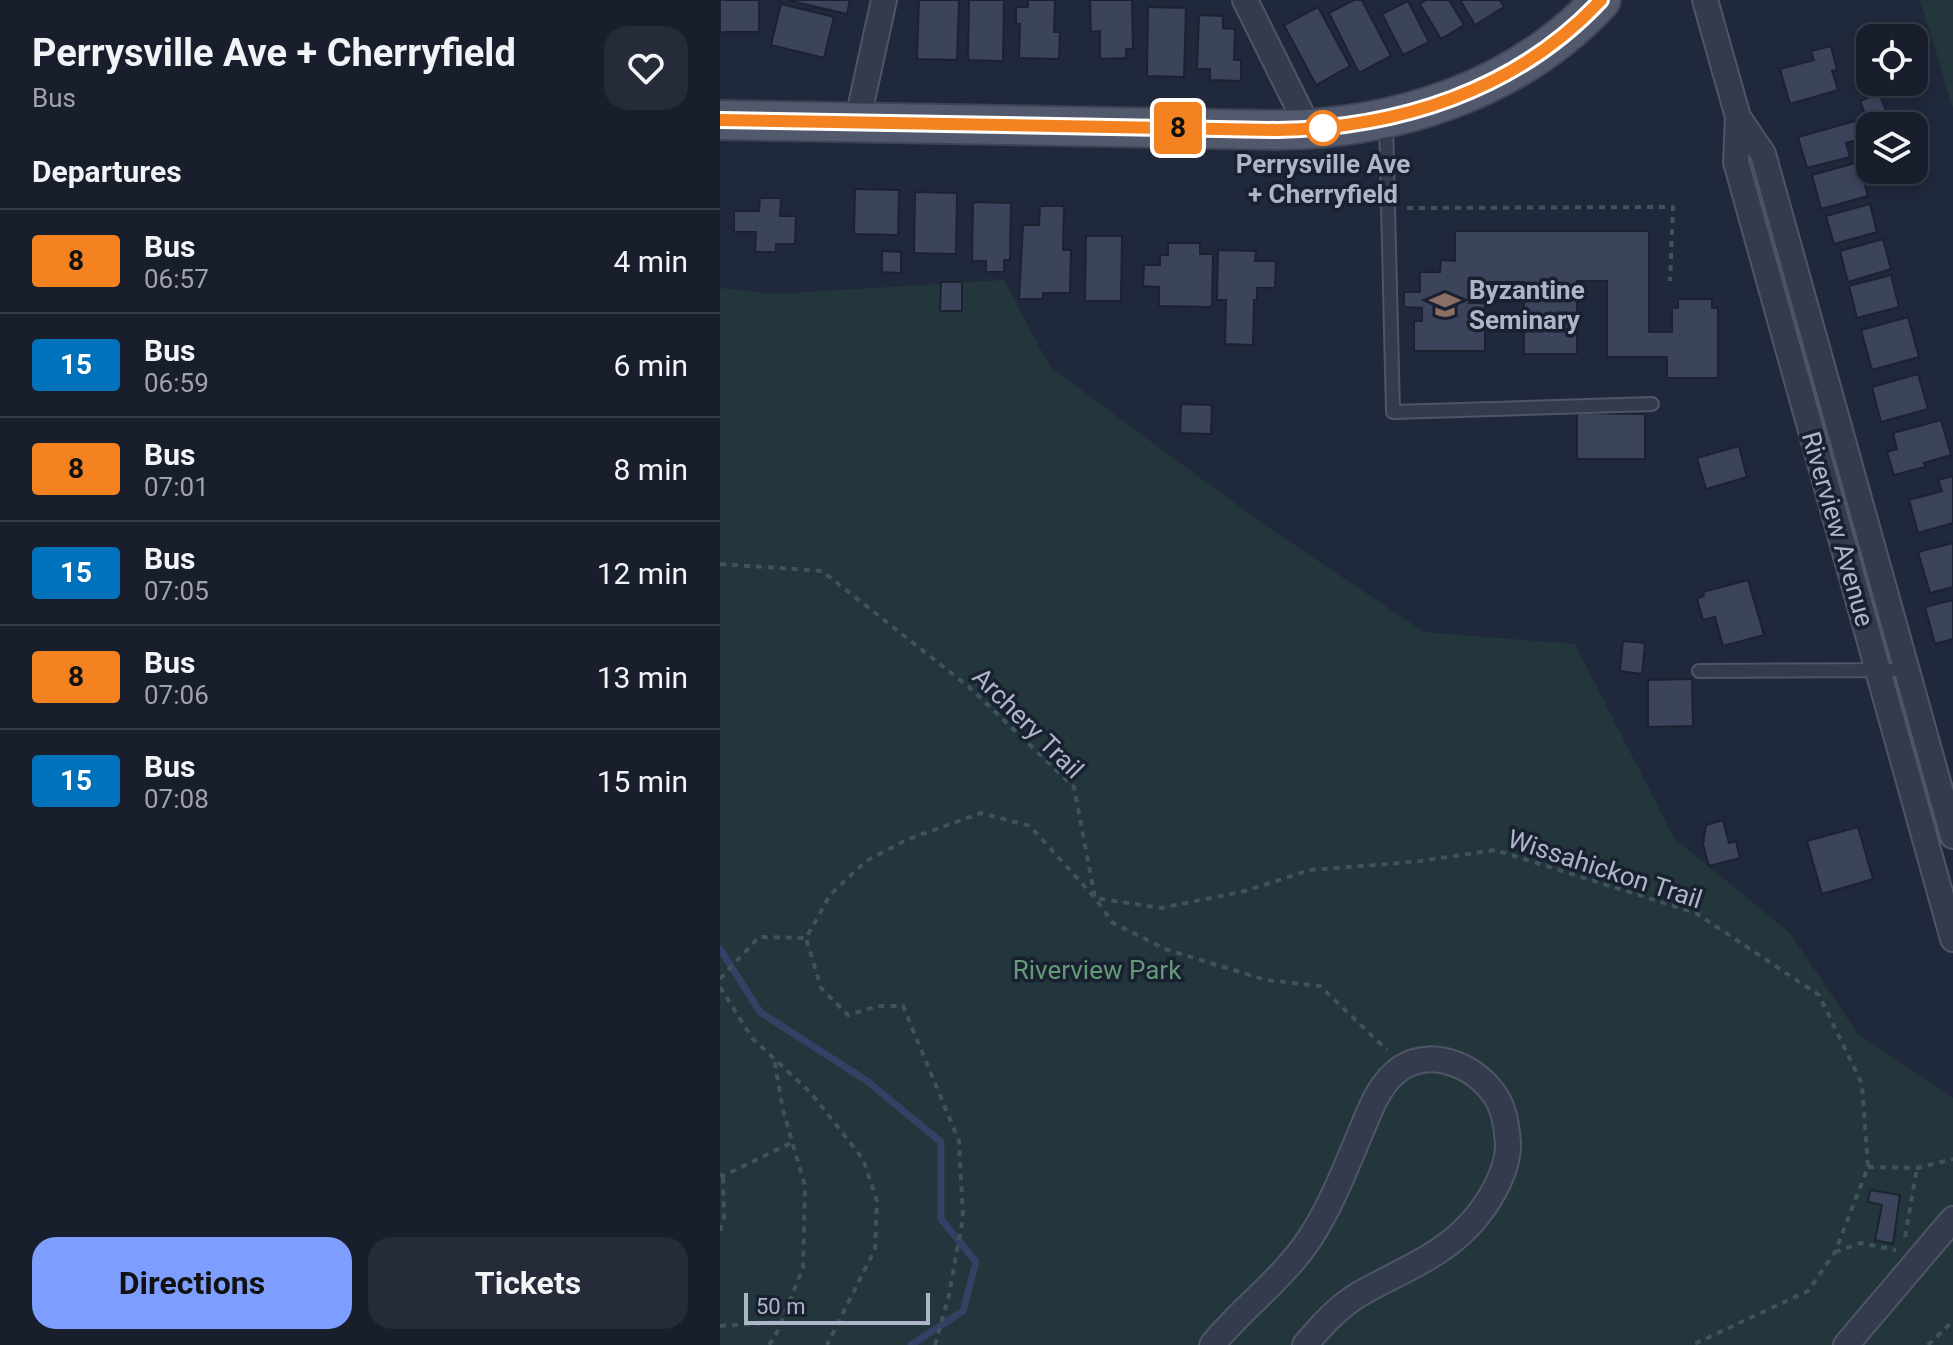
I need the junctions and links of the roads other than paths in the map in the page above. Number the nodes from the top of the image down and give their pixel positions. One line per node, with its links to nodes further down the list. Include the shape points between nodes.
1 (884, 0): 8 (street)
2 (1245, 0): 9 (street)
3 (1601, 0): 6 (main road, via 1549,46 1494,80 1439,105)
4 (1705, 0): 5 (street, Riverview Avenue)
5 (1738, 117): 11 (street, Riverview Avenue, via 1763,154); 13 (street, Riverview Avenue, via 1736,162)
6 (1386, 119): 9 (main road); 10 (lane, via 1393,412)
7 (720, 120): 8 (main road)
8 (857, 123): 9 (main road)
9 (1309, 129)
10 (1652, 404)
11 (1907, 670): 13 (lane); 14 (street, Riverview Avenue)
12 (1699, 671): 13 (lane)
13 (1878, 671): 15 (street, Riverview Avenue)
14 (1953, 836)
15 (1953, 939)
16 (1953, 1219): 19 (street, via 1912,1253)
17 (1212, 1345): 18 (street, via 1310,1238 1389,1079 1422,1059 1449,1062 1477,1075 1499,1102 1508,1146 1498,1180 1479,1213 1457,1240 1356,1296)
18 (1305, 1345)
19 (1846, 1345)

